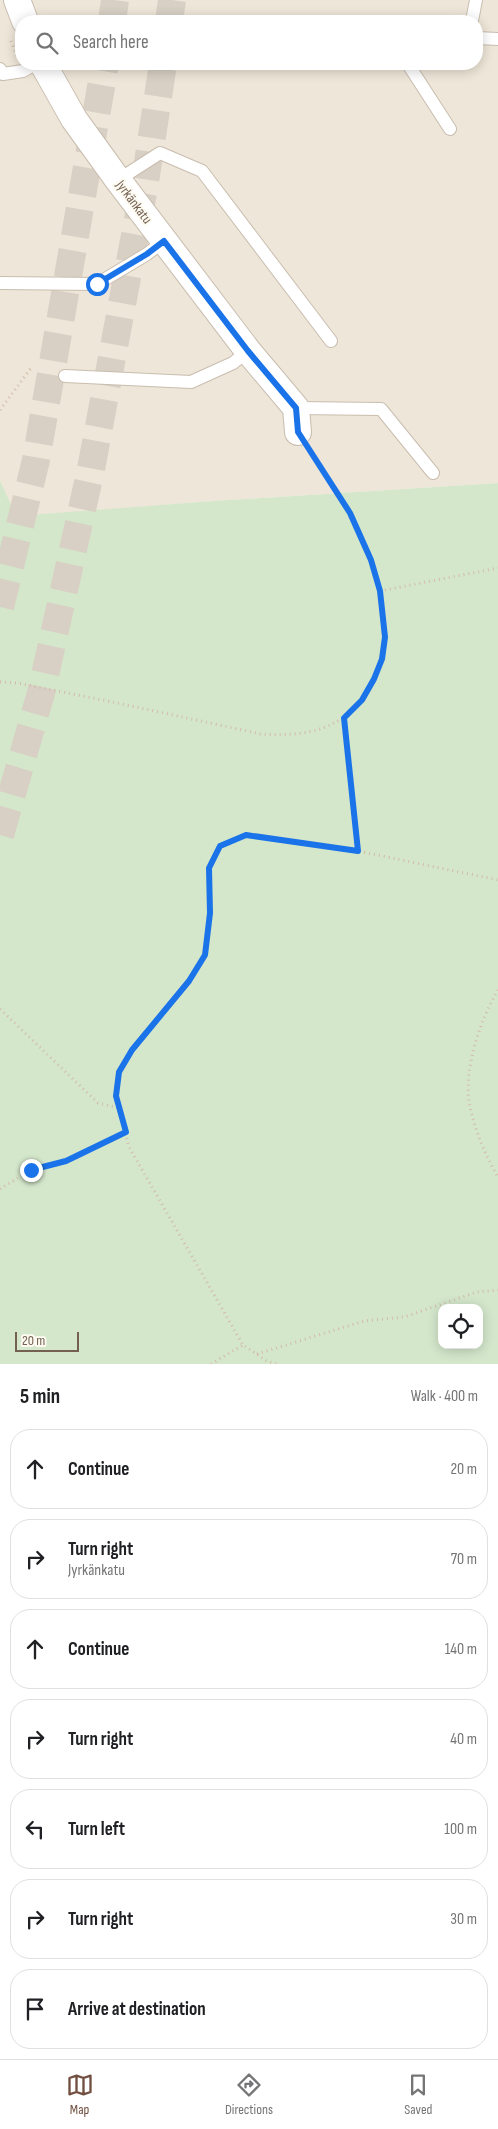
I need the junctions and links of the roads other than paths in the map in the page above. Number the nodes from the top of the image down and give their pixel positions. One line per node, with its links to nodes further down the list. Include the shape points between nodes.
1 (17, 0): 3 (street)
2 (476, 0): 4 (lane)
3 (23, 15)
4 (473, 15)
5 (483, 38): 6 (lane)
6 (498, 39)
7 (0, 69): 8 (lane, via 3,74)
8 (25, 70)
9 (46, 70): 12 (street, Jyrkänkatu, via 74,119)
10 (412, 70): 11 (lane)
11 (450, 129)
12 (118, 180): 13 (street, Jyrkänkatu); 15 (lane, via 160,153 202,171)
13 (164, 241): 14 (lane, via 97,284); 16 (street, Jyrkänkatu)
14 (0, 283)
15 (330, 342)
16 (248, 351): 17 (lane, via 232,363 191,382); 18 (street, Jyrkänkatu)
17 (65, 376)
18 (297, 420): 19 (lane, via 381,409)
19 (433, 473)

